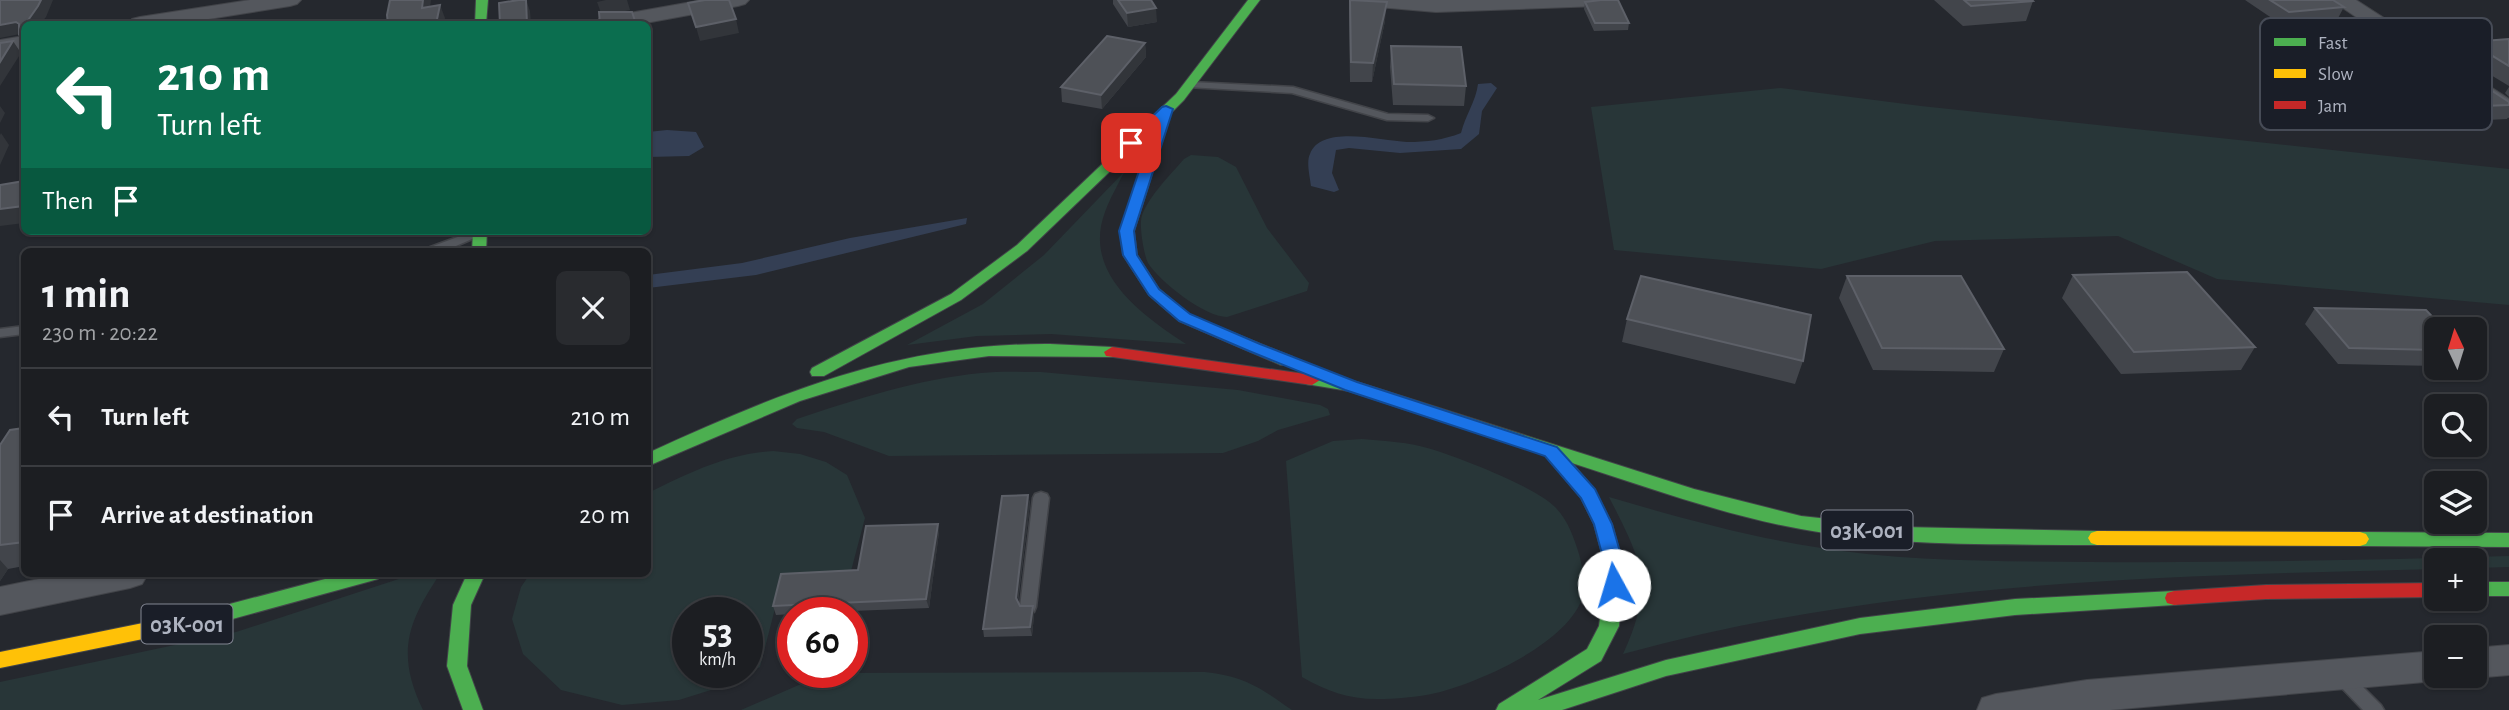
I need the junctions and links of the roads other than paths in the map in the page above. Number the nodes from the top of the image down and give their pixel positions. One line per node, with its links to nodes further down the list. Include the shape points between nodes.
1 (290, 0): 8 (street)
2 (482, 0): 11 (main road)
3 (738, 0): 12 (street)
4 (1254, 0): 15 (main road)
5 (1366, 0): 6 (street, via 1436,6)
6 (1598, 0)
7 (2342, 0): 9 (street)
8 (256, 3): 10 (street)
9 (2369, 18)
10 (157, 21)
11 (481, 21)
12 (623, 21)
13 (21, 44): 14 (street)
14 (0, 47)
15 (1191, 85): 17 (main road); 19 (lane, via 1293,90 1387,117)
16 (2492, 99): 18 (street)
17 (1166, 109): 24 (main road, via 1126,231 1130,255 1154,292 1184,318); 25 (main road, via 1022,248 956,297)
18 (2509, 110)
19 (1428, 118)
20 (472, 235): 21 (lane)
21 (439, 248)
22 (21, 330): 23 (lane)
23 (0, 333)
24 (1351, 386): 25 (main road, 03К-001, via 1147,355 1044,348 948,355 887,368 831,384); 26 (main road, 03К-001)
25 (728, 424): 27 (main road, 03К-001)
26 (1551, 451): 29 (main road, 03К-001, via 1752,512 1838,528 1968,537); 44 (main road, via 1588,494 1603,524 1615,569 1609,626 1594,655)
27 (651, 459)
28 (1041, 498): 37 (lane)
29 (2509, 540)
30 (116, 577): 36 (street)
31 (361, 577): 38 (main road, 03К-001, via 151,632)
32 (475, 577): 43 (main road, via 462,605 457,666)
33 (2487, 589): 34 (main road)
34 (2509, 589)
35 (2424, 590): 45 (main road, via 2266,592 2015,607 1860,626 1666,668)
36 (0, 601)
37 (1028, 607)
38 (0, 660)
39 (2509, 660): 40 (street)
40 (2487, 662)
41 (2424, 667): 42 (street)
42 (2339, 673): 46 (street, via 2087,696); 47 (lane)
43 (472, 710)
44 (1506, 710)
45 (1535, 710)
46 (1996, 710)
47 (2375, 710)

